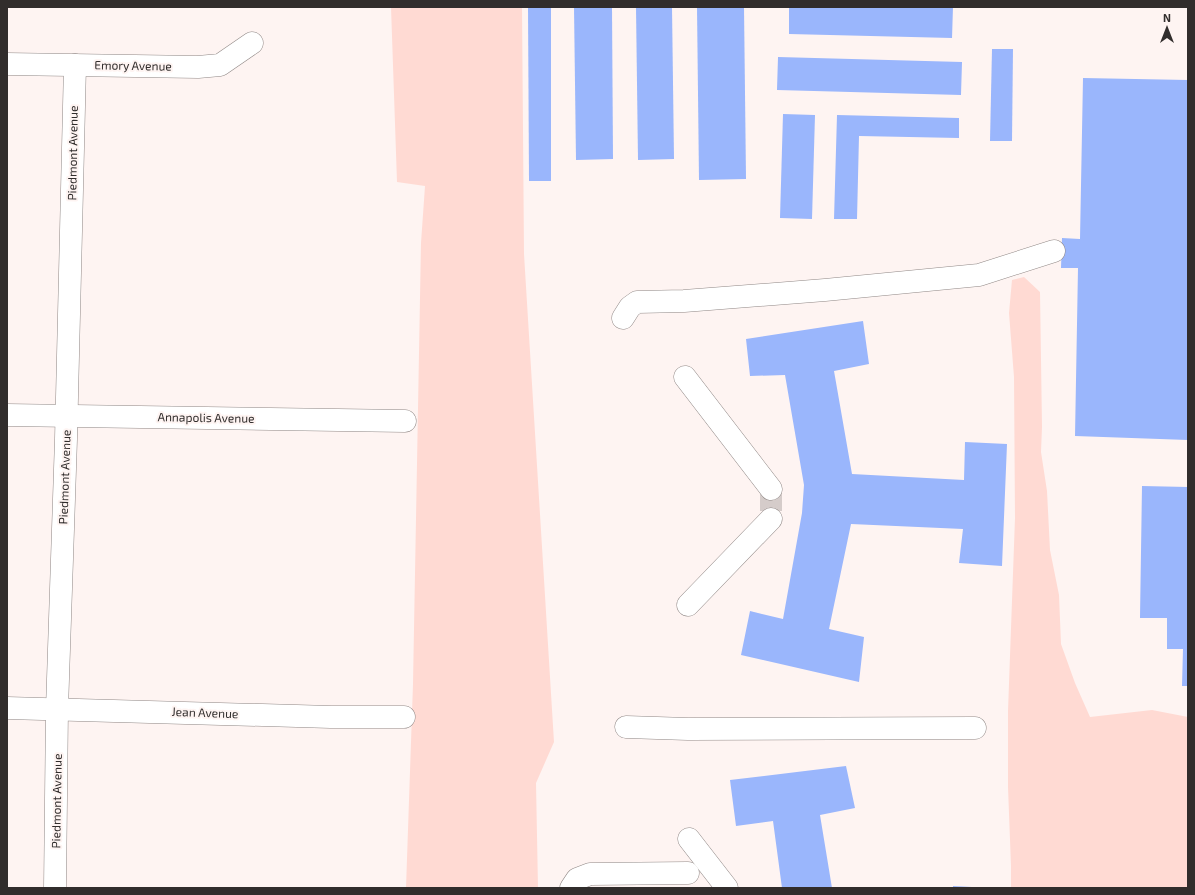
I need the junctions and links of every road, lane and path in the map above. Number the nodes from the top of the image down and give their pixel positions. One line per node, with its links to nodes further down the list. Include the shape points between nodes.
1 (252, 43): 3 (street, Emory Avenue, via 220,65)
2 (7, 64): 3 (street, Emory Avenue)
3 (75, 65): 8 (street, Piedmont Avenue)
4 (1054, 251): 5 (street, via 979,275 692,301 637,302)
5 (623, 318)
6 (685, 378): 10 (street)
7 (7, 415): 8 (street, Annapolis Avenue)
8 (66, 416): 9 (street, Annapolis Avenue); 14 (street, Piedmont Avenue)
9 (406, 421)
10 (772, 489)
11 (772, 519): 12 (street)
12 (688, 605)
13 (7, 708): 14 (street, Jean Avenue)
14 (58, 709): 15 (street, Jean Avenue); 20 (street, Piedmont Avenue)
15 (404, 717)
16 (626, 727): 17 (street)
17 (975, 728)
18 (689, 839): 22 (street)
19 (688, 873): 21 (street, via 590,874 577,879)
20 (55, 888)
21 (571, 888)
22 (727, 888)

